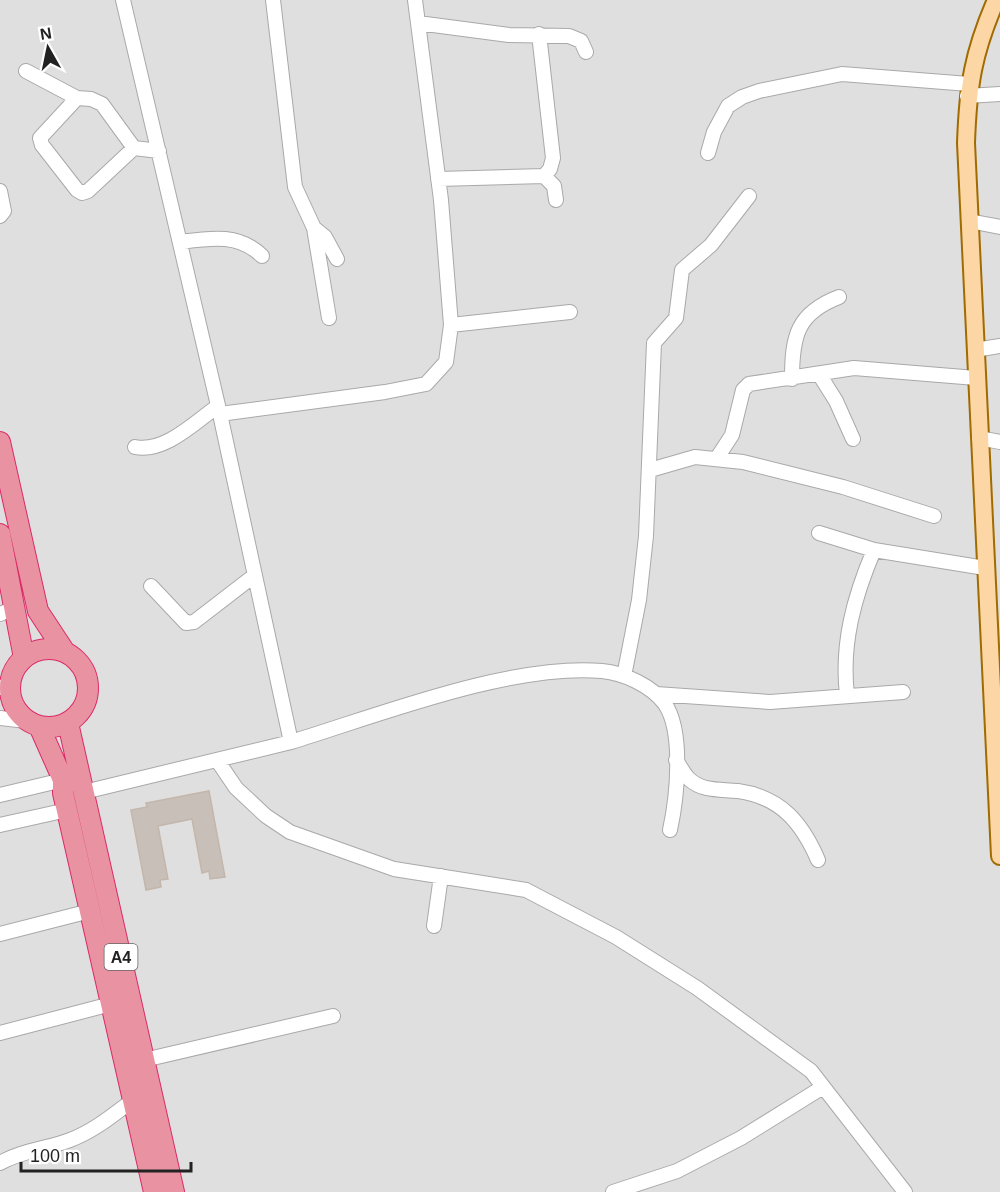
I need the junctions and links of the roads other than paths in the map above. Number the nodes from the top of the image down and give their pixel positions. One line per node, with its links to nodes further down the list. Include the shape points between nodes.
1 (123, 0): 13 (street)
2 (273, 0): 23 (street, via 295,187)
3 (415, 0): 5 (street)
4 (996, 0): 9 (main road, via 980,37)
5 (418, 23): 6 (street, via 509,35); 16 (street)
6 (539, 34): 7 (street, via 577,38); 15 (street, via 553,158)
7 (586, 52)
8 (26, 72): 11 (street)
9 (968, 90): 10 (street); 14 (street, via 842,74 759,92 728,106); 21 (main road)
10 (1000, 94)
11 (77, 98): 12 (street, via 102,104); 12 (street, via 40,138 77,190 88,191)
12 (134, 148): 13 (street)
13 (159, 151): 24 (street)
14 (708, 153)
15 (544, 176): 16 (street); 19 (street, via 554,186)
16 (438, 179): 30 (street)
17 (0, 191): 20 (street, via 4,211)
18 (749, 196): 43 (street, via 711,245 682,270 676,318 654,343)
19 (556, 200)
20 (0, 216)
21 (969, 222): 22 (street); 32 (main road)
22 (1000, 227)
23 (314, 228): 26 (street, via 325,237); 29 (street)
24 (180, 242): 25 (street, via 223,238 251,246); 36 (street)
25 (262, 256)
26 (337, 259)
27 (839, 297): 35 (street, via 813,309 802,321 793,348)
28 (570, 312): 30 (street)
29 (329, 318)
30 (451, 325): 36 (street, via 446,362 426,384)
31 (1000, 346): 32 (street)
32 (975, 351): 34 (main road)
33 (819, 374): 34 (street, via 854,368); 35 (street); 38 (street)
34 (976, 378): 37 (main road)
35 (792, 379): 42 (street, via 749,384 743,390 732,435)
36 (219, 410): 41 (street, via 161,446 147,450); 48 (street)
37 (979, 438): 40 (street); 49 (main road)
38 (853, 439)
39 (0, 442): 52 (highway, via 38,611)
40 (1000, 442)
41 (135, 447)
42 (717, 458): 43 (street, via 695,457); 44 (street, via 793,474)
43 (650, 470): 54 (street, via 639,600)
44 (934, 516)
45 (819, 533): 47 (street)
46 (0, 534): 51 (highway)
47 (874, 550): 49 (street); 58 (street, via 861,579 848,633)
48 (255, 575): 50 (street, via 194,622 186,623); 63 (street)
49 (990, 577): 62 (main road)
50 (151, 586)
51 (7, 611): 53 (highway)
52 (65, 652): 53 (highway, via 37,651); 60 (highway, via 85,673 88,687 79,714)
53 (24, 658): 55 (highway, A4)
54 (624, 676): 57 (street); 63 (street, via 604,671 554,672 488,684)
55 (5, 685): 61 (highway, A4, via 16,710)
56 (903, 692): 58 (street)
57 (656, 694): 58 (street, via 770,702); 65 (street, via 675,728)
58 (847, 695)
59 (0, 718): 61 (street)
60 (68, 723): 61 (highway, via 54,727); 67 (highway, A4)
61 (33, 724): 66 (highway, A4)
62 (997, 735): 72 (main road)
63 (291, 742): 64 (street)
64 (217, 760): 67 (street); 74 (street, via 236,788 290,832 394,869)
65 (676, 760): 71 (street); 73 (street, via 689,779 703,788 755,795 795,818)
66 (63, 780): 68 (street); 69 (highway, A4)
67 (84, 792): 81 (highway, A4)
68 (0, 795)
69 (67, 810): 70 (street); 75 (highway, A4)
70 (0, 825)
71 (670, 830)
72 (1000, 856)
73 (818, 860)
74 (441, 876): 76 (street); 82 (street, via 526,890 565,908 724,1007 811,1071)
75 (90, 911): 77 (street); 78 (highway, A4)
76 (434, 926)
77 (0, 934)
78 (111, 1004): 80 (street); 83 (highway, A4)
79 (333, 1016): 81 (street)
80 (0, 1033)
81 (144, 1060): 86 (highway, A4)
82 (823, 1087): 87 (street, via 741,1138 677,1171); 88 (street)
83 (133, 1100): 84 (street, via 95,1128 48,1147 19,1152); 85 (highway, A4)
84 (0, 1163)
85 (154, 1192)
86 (174, 1192)
87 (613, 1192)
88 (905, 1192)

